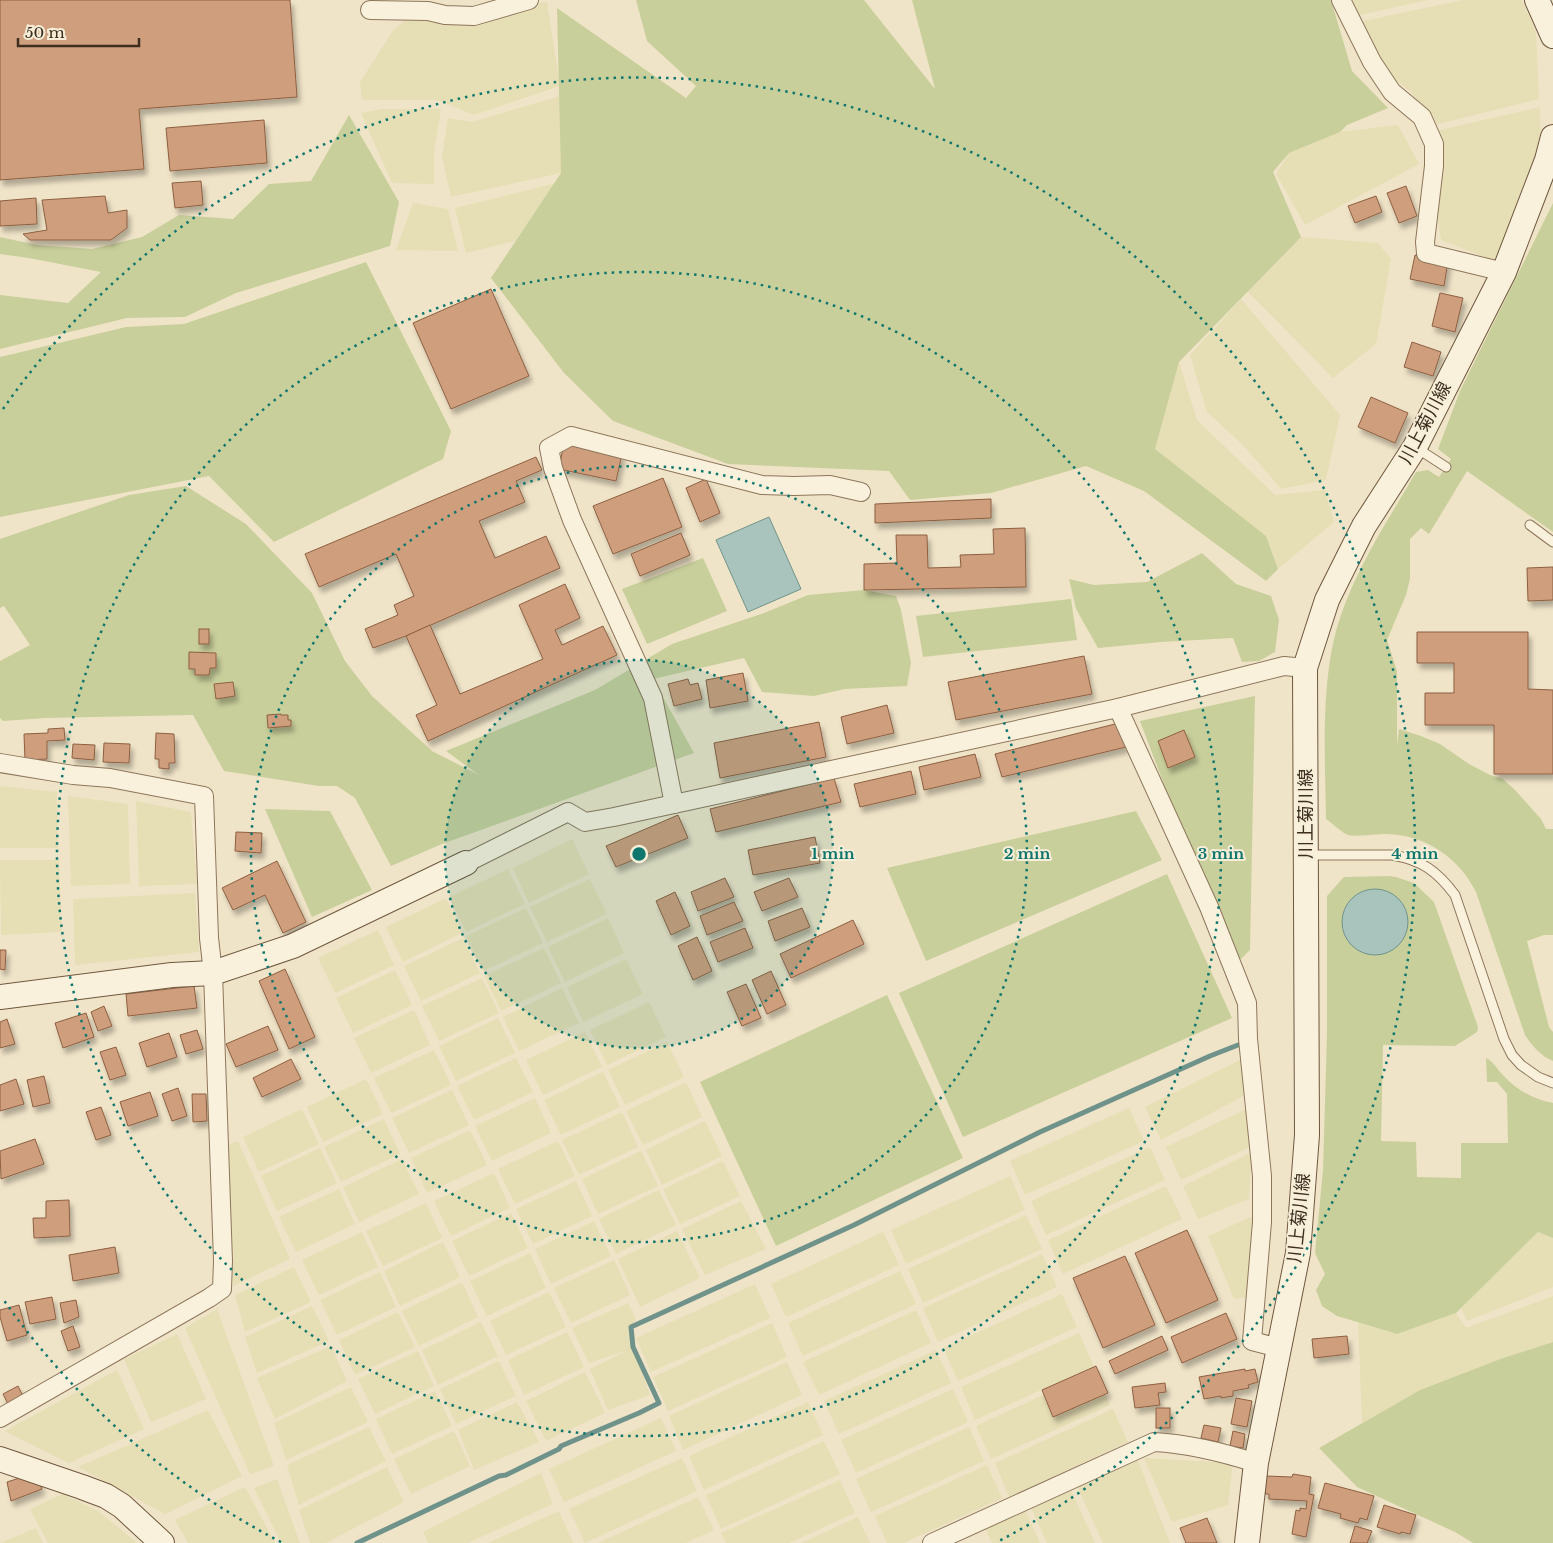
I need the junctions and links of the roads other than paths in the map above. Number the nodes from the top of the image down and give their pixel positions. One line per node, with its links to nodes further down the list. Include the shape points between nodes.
1 (529, 0): 4 (street, via 474,16)
2 (1341, 0): 7 (street, via 1372,62 1392,92 1422,117 1434,144 1426,253)
3 (1537, 0): 5 (main road)
4 (370, 10)
5 (1553, 36)
6 (1553, 137): 7 (main road, 川上菊川線)
7 (1504, 272): 8 (main road, 川上菊川線)
8 (1415, 447): 9 (lane); 13 (main road, 川上菊川線, via 1364,526 1327,600)
9 (1446, 466)
10 (861, 492): 16 (street, via 830,485 762,485 571,436 549,448 572,520 653,698)
11 (1530, 525): 12 (lane)
12 (1553, 542)
13 (1305, 668): 14 (street, via 1284,666); 17 (main road, 川上菊川線)
14 (1118, 708): 16 (street); 22 (street, via 1205,898 1247,1003 1262,1176 1262,1222 1252,1340)
15 (0, 763): 19 (street, via 110,778 204,796 209,938)
16 (674, 804): 18 (street, via 585,822 568,812)
17 (1306, 855): 21 (lane, via 1392,855 1423,864 1437,874 1455,895 1497,1022 1512,1055 1538,1078); 22 (main road, 川上菊川線, via 1307,1135 1298,1253)
18 (466, 862): 19 (main road, via 293,946)
19 (214, 973): 20 (main road, via 172,975); 23 (street, via 222,1289)
20 (0, 997)
21 (1553, 1083)
22 (1279, 1348): 25 (main road, 川上菊川線)
23 (0, 1418)
24 (0, 1459): 26 (main road, via 106,1496 122,1506)
25 (1256, 1463): 27 (street, via 1228,1454 1154,1442); 28 (main road, 川上菊川線)
26 (162, 1543)
27 (932, 1543)
28 (1246, 1543)

